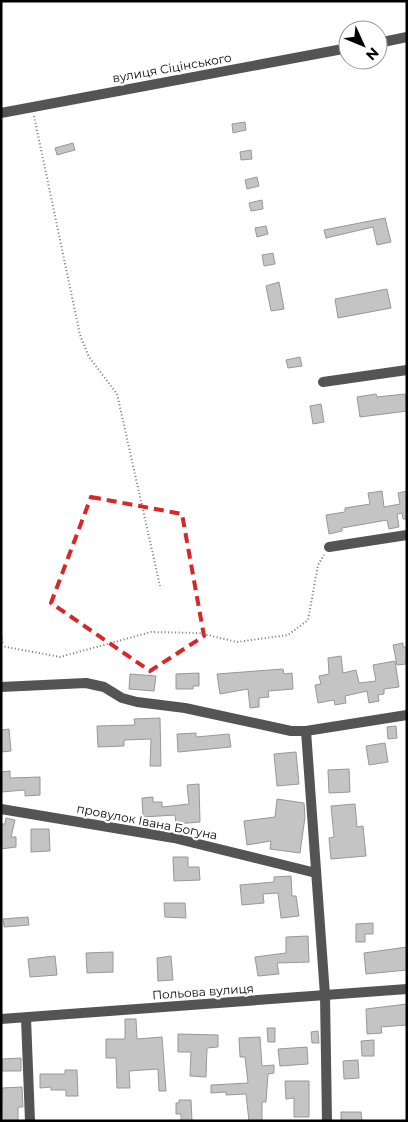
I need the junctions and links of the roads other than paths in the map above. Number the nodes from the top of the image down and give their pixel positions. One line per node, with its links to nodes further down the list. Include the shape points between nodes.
1 (407, 37): 2 (street)
2 (388, 41)
3 (338, 50): 4 (street, вулиця Сіцінського)
4 (1, 113)
5 (407, 370): 6 (street)
6 (323, 382)
7 (407, 535): 8 (street)
8 (329, 547)
9 (1, 687): 11 (street, via 86,683 104,687 122,698 137,702 185,708 291,731)
10 (407, 715): 11 (street)
11 (306, 731): 13 (street)
12 (1, 809): 13 (street, провулок Івана Богуна, via 166,836)
13 (316, 873): 15 (street)
14 (407, 989): 15 (street, Польова вулиця)
15 (326, 995): 16 (street, Польова вулиця); 19 (street)
16 (26, 1018): 17 (street, Польова вулиця); 18 (street)
17 (1, 1019)
18 (30, 1121)
19 (326, 1121)

